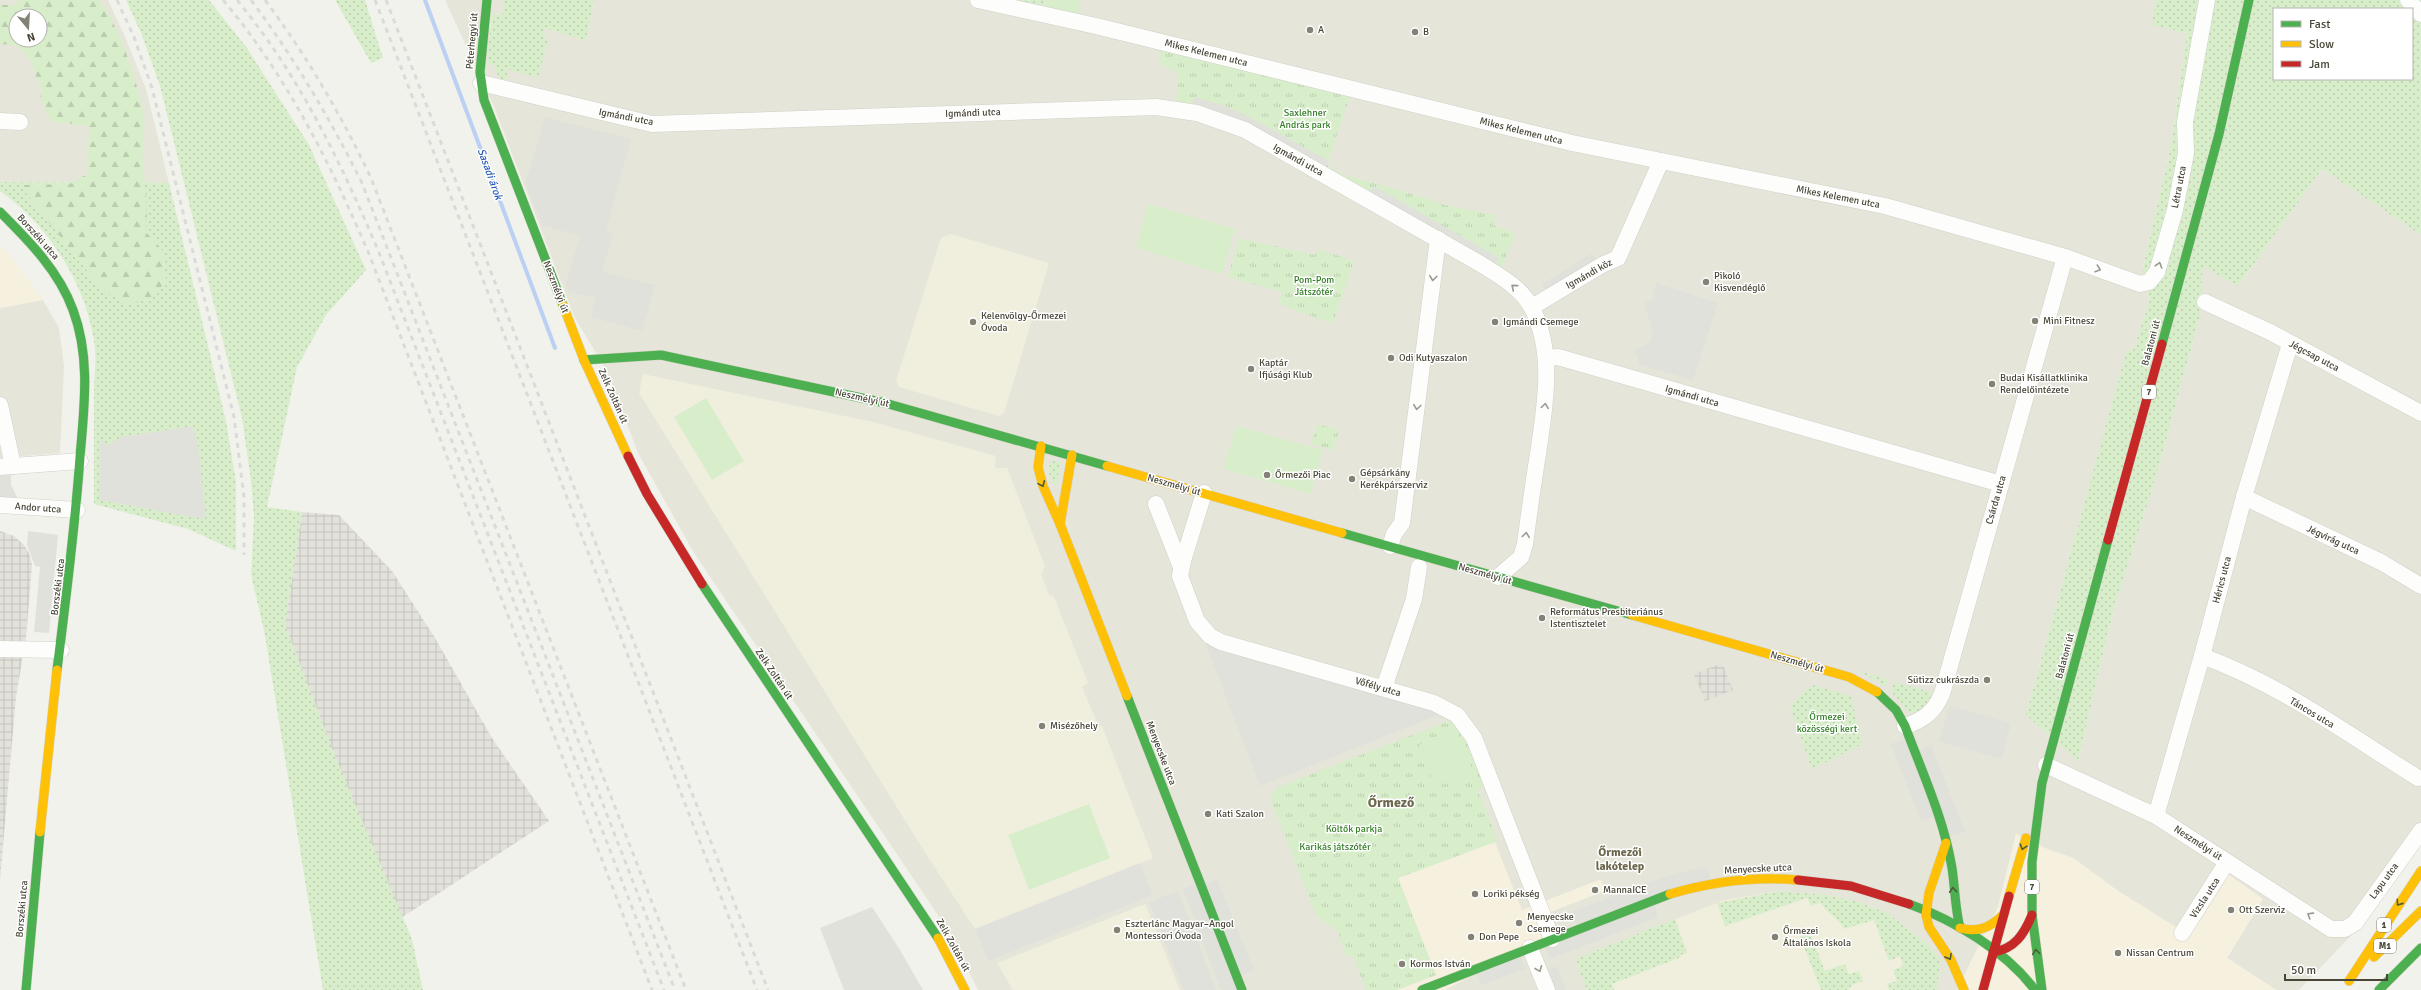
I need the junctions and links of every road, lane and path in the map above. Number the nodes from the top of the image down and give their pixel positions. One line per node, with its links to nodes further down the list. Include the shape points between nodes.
1 (487, 0): 7 (street, Péterhegyi út, via 481,54)
2 (978, 0): 10 (street, Mikes Kelemen utca, via 1104,28 1572,143)
3 (2208, 0): 11 (street, Létra utca, via 2184,122 2186,153)
4 (2249, 0): 12 (street, Balatoni út / 7)
5 (2408, 0): 6 (street)
6 (2421, 14)
7 (481, 83): 14 (street, Igmándi utca, via 652,124 1162,107 1197,113 1245,130); 20 (street, Neszmélyi út, via 484,100)
8 (0, 121): 9 (street)
9 (20, 122)
10 (1661, 161): 15 (street, Mikes Kelemen utca, via 1885,206); 17 (street, Igmándi köz, via 1618,258)
11 (2179, 191): 12 (street); 15 (street, Létra utca, one-way to 11, via 2140,284 2149,282 2156,272)
12 (2201, 200): 50 (street, Balatoni út / 7)
13 (0, 212): 25 (street, Borszéki utca, via 38,250 50,266 75,313 84,350 86,378)
14 (1438, 240): 17 (street, Igmándi utca, one-way to 14, via 1515,287); 38 (street, one-way to 38, via 1402,523 1394,534)
15 (2065, 257): 30 (street, Csárda utca)
16 (2205, 302): 18 (street, Jégcsap utca)
17 (1532, 307): 19 (street, Igmándi utca)
18 (2290, 344): 22 (street, Jégcsap utca); 33 (street, Hérics utca)
19 (1546, 358): 30 (street, Igmándi utca, via 1564,359); 39 (street, one-way to 19, via 1546,394)
20 (584, 360): 23 (street, Neszmélyi út, via 661,355 885,403); 74 (street, Zelk Zoltán út, via 647,494 685,560 936,934)
21 (0, 405): 26 (street)
22 (2421, 414)
23 (1041, 446): 24 (street, Neszmélyi út); 37 (street, Menyecske utca, one-way to 37, via 1037,467 1039,476)
24 (1072, 456): 27 (street, Neszmélyi út); 31 (street)
25 (80, 461): 26 (street); 36 (street, Borszéki utca)
26 (7, 466)
27 (1118, 468): 28 (street); 32 (street, Neszmélyi út)
28 (1096, 472)
29 (1078, 481): 31 (street)
30 (2001, 484): 49 (street, Csárda utca, via 1942,694 1936,707 1928,715)
31 (1067, 490): 37 (street)
32 (1204, 493): 38 (street, Neszmélyi út); 40 (street, Vőfély utca)
33 (2244, 497): 44 (street, Jégvirág utca, via 2381,562); 47 (street, Hérics utca)
34 (1156, 504): 40 (street)
35 (0, 505): 36 (street, Andor utca)
36 (77, 510): 46 (street, Borszéki utca)
37 (1060, 524): 75 (street, Menyecske utca)
38 (1390, 546): 42 (street, Neszmélyi út)
39 (1521, 557): 42 (street); 43 (street)
40 (1182, 567): 48 (street, Vőfély utca, via 1182,585 1197,621 1210,636 1221,642)
41 (1419, 567): 48 (street, via 1414,599)
42 (1498, 577): 43 (street, Neszmélyi út)
43 (1528, 586): 49 (street, Neszmélyi út, via 1849,677 1883,696 1896,710)
44 (2421, 586)
45 (0, 649): 46 (street)
46 (61, 650): 73 (street, Borszéki utca, via 50,734)
47 (2202, 656): 51 (street, Táncos utca, via 2235,668 2305,707); 53 (street, Hérics utca)
48 (1384, 688): 67 (street, Vőfély utca, via 1451,710 1465,723 1474,738)
49 (1905, 726): 55 (street, Neszmélyi út)
50 (2046, 765): 52 (street, Balatoni út / 7); 53 (street, Neszmélyi út)
51 (2418, 778)
52 (2042, 783): 61 (street, 7, one-way to 61); 62 (street, 7, via 2032,862)
53 (2156, 816): 56 (street, Neszmélyi út)
54 (2421, 831): 65 (street, Lapu utca, via 2354,923)
55 (1946, 842): 59 (street); 64 (street, Neszmélyi út, one-way to 55)
56 (2228, 862): 65 (street, Neszmélyi út, one-way to 56, via 2331,928); 66 (street, Vizsla utca)
57 (2421, 871): 71 (street, 1, one-way to 71)
58 (1887, 896): 59 (street, Menyecske utca); 63 (street); 67 (street, Menyecske utca, via 1840,884 1802,879 1773,878 1720,882 1659,898)
59 (1926, 910): 63 (street); 64 (street, Menyecske utca)
60 (2421, 911): 71 (street, M1)
61 (2004, 914): 64 (street, via 1991,926 1978,931); 70 (street, 7)
62 (2032, 915): 70 (street, via 2019,941 2005,950); 81 (street, 7, one-way to 62)
63 (1930, 927): 78 (street, one-way to 78, via 1951,960)
64 (1960, 928): 70 (street, Menyecske utca)
65 (2345, 929)
66 (2182, 933)
67 (1552, 939): 68 (street, Menyecske utca)
68 (1530, 948): 72 (street, Menyecske utca); 77 (street, one-way to 77)
69 (2421, 948): 83 (street, M1)
70 (1993, 952): 79 (street, 7); 80 (street, Menyecske utca, via 2018,970)
71 (2349, 981): 82 (street, M1)
72 (1448, 985): 76 (street, Menyecske utca)
73 (26, 990)
74 (965, 990)
75 (1242, 990)
76 (1422, 990)
77 (1547, 990)
78 (1964, 990)
79 (1983, 990)
80 (2035, 990)
81 (2042, 990)
82 (2340, 990)
83 (2379, 990)

